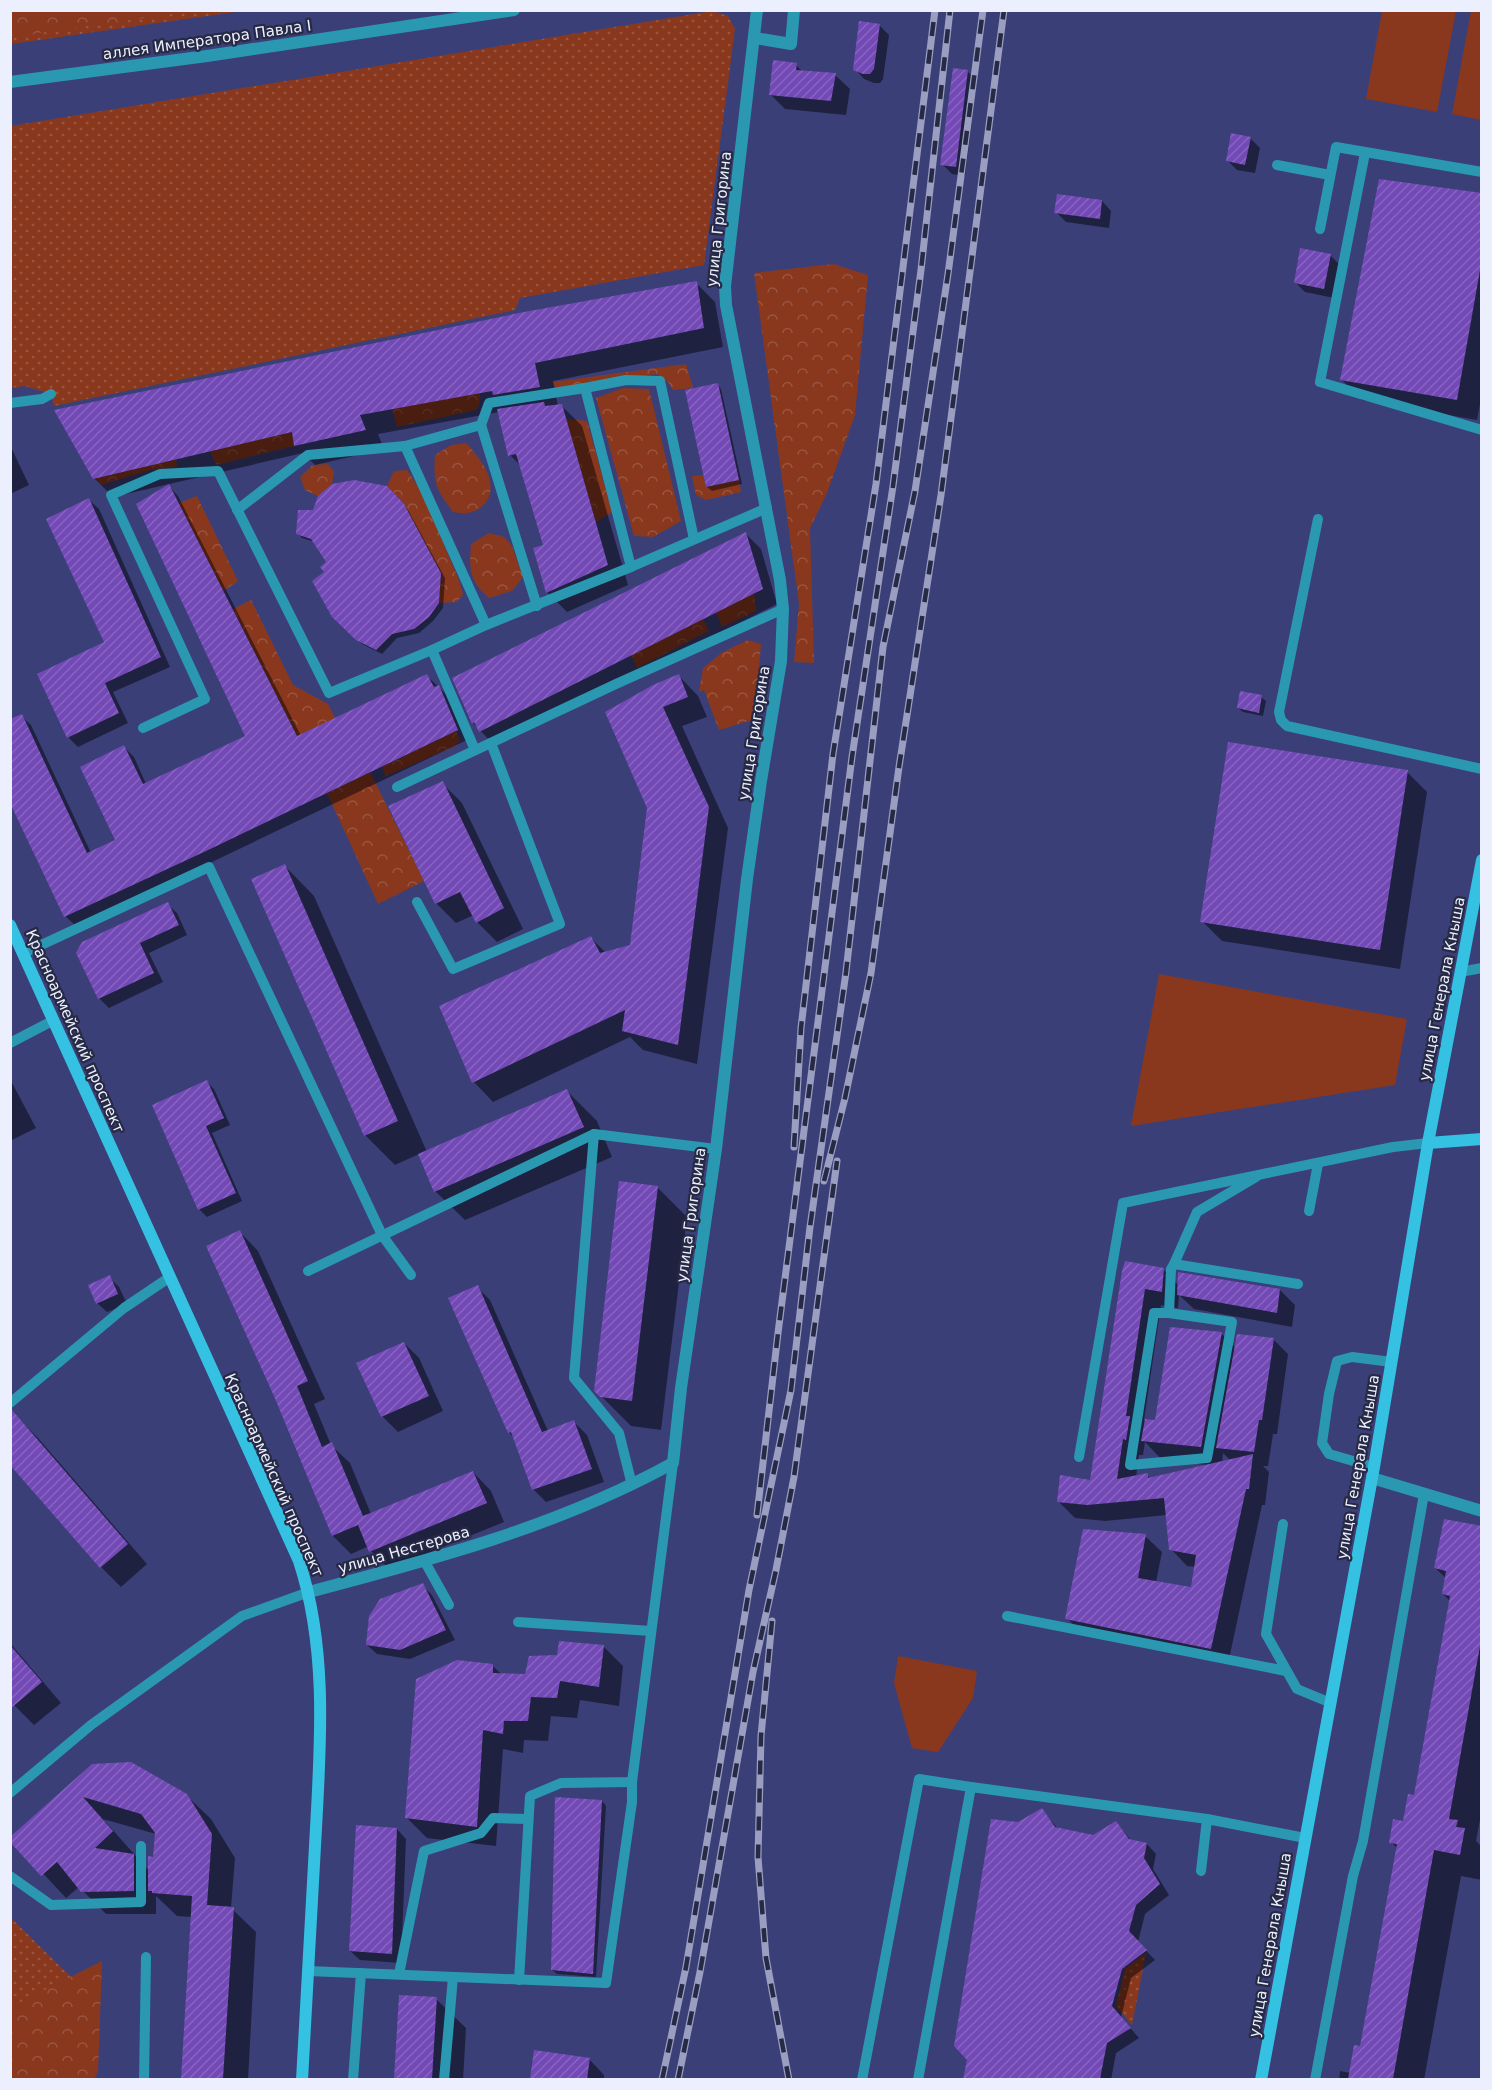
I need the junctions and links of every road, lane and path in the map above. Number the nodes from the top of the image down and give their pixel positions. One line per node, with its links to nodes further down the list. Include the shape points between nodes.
1 (514, 10): 5 (street, аллея Императора Павла I)
2 (756, 10): 4 (street, улица Григорина)
3 (794, 10): 4 (street, via 791,44)
4 (755, 38): 17 (street, улица Григорина, via 725,286)
5 (10, 82)
6 (1365, 153): 8 (lane); 9 (lane, via 1335,147); 15 (lane, via 1320,382)
7 (1277, 165): 9 (lane)
8 (1482, 172)
9 (1330, 174): 10 (lane)
10 (1320, 229)
11 (585, 388): 14 (lane, via 489,403); 20 (lane, via 626,380 660,381); 21 (lane)
12 (51, 394): 13 (lane)
13 (10, 403)
14 (481, 425): 16 (lane); 22 (lane)
15 (1482, 430)
16 (405, 446): 18 (lane, via 308,455); 24 (lane)
17 (767, 508): 20 (lane); 23 (street, улица Григорина)
18 (237, 510): 25 (lane, via 328,693); 26 (lane, via 218,471 160,474 111,495 205,699)
19 (1318, 519): 29 (lane, via 1279,712 1281,720 1287,726)
20 (694, 539): 21 (lane)
21 (632, 567): 22 (lane)
22 (537, 606): 24 (lane)
23 (783, 609): 27 (lane); 42 (street, улица Григорина, via 781,661 747,879)
24 (486, 625): 25 (lane)
25 (432, 650): 28 (lane)
26 (143, 728)
27 (491, 743): 28 (lane); 32 (lane, via 560,924 453,969)
28 (475, 750): 30 (lane)
29 (1482, 769)
30 (397, 787)
31 (1482, 860): 36 (street, улица Генерала Кныша)
32 (417, 902)
33 (12, 933): 34 (street, Красноармейский проспект)
34 (24, 953): 37 (street, Красноармейский проспект); 46 (lane, via 209,867)
35 (1482, 968): 36 (lane)
36 (1461, 972): 41 (street, улица Генерала Кныша)
37 (54, 1020): 38 (lane); 50 (street, Красноармейский проспект)
38 (10, 1043)
39 (594, 1134): 42 (lane); 46 (lane); 58 (lane, via 574,1378 619,1433)
40 (1482, 1139): 41 (street)
41 (1428, 1143): 43 (lane); 53 (street, улица Генерала Кныша)
42 (716, 1149): 56 (street, улица Григорина)
43 (1318, 1164): 44 (lane); 45 (lane)
44 (1256, 1177): 47 (lane, via 1197,1212); 55 (lane, via 1123,1203)
45 (1310, 1211)
46 (382, 1235): 48 (lane); 49 (lane)
47 (1174, 1264): 51 (lane); 52 (lane)
48 (308, 1271)
49 (411, 1275)
50 (170, 1277): 54 (lane, via 124,1308); 63 (street, Красноармейский проспект, via 299,1561)
51 (1298, 1284)
52 (1169, 1313): 52 (lane, via 1154,1313 1130,1465 1207,1458 1232,1322)
53 (1392, 1362): 57 (street, улица Генерала Кныша); 57 (lane, via 1352,1357 1337,1361 1329,1394 1322,1443 1325,1449)
54 (10, 1403)
55 (1079, 1457)
56 (673, 1463): 58 (street, улица Нестерова); 67 (lane)
57 (1373, 1472): 59 (street); 69 (street, улица Генерала Кныша)
58 (632, 1485): 62 (street, улица Нестерова, via 544,1523)
59 (1424, 1494): 60 (street); 92 (lane, via 1363,1841)
60 (1482, 1511)
61 (1283, 1524): 68 (lane, via 1266,1634)
62 (425, 1562): 63 (street, улица Нестерова); 64 (lane)
63 (309, 1592): 72 (lane, улица Нестерова, via 242,1616 91,1725); 80 (street, Красноармейский проспект, via 321,1674)
64 (449, 1605)
65 (1007, 1616): 68 (lane)
66 (518, 1622): 67 (lane)
67 (651, 1631): 70 (lane)
68 (1286, 1671): 69 (lane, via 1298,1689)
69 (1331, 1703): 75 (street, улица Генерала Кныша)
70 (632, 1782): 73 (lane, via 561,1783 530,1796); 84 (lane, via 606,1983)
71 (971, 1786): 74 (lane); 89 (lane, via 919,1779); 90 (lane)
72 (10, 1792)
73 (528, 1819): 82 (lane, via 493,1818 481,1833 424,1851); 84 (lane)
74 (1207, 1819): 75 (lane); 77 (lane)
75 (1305, 1838): 91 (street, улица Генерала Кныша)
76 (141, 1846): 78 (lane, via 141,1902 51,1905)
77 (1201, 1871)
78 (10, 1876)
79 (146, 1957): 85 (lane)
80 (308, 1971): 81 (lane); 86 (street, Красноармейский проспект)
81 (361, 1973): 82 (lane); 87 (lane)
82 (399, 1974): 83 (lane)
83 (453, 1977): 84 (lane); 88 (lane)
84 (519, 1980)
85 (144, 2079)
86 (302, 2079)
87 (354, 2079)
88 (444, 2079)
89 (862, 2079)
90 (918, 2079)
91 (1260, 2079)
92 (1315, 2079)

